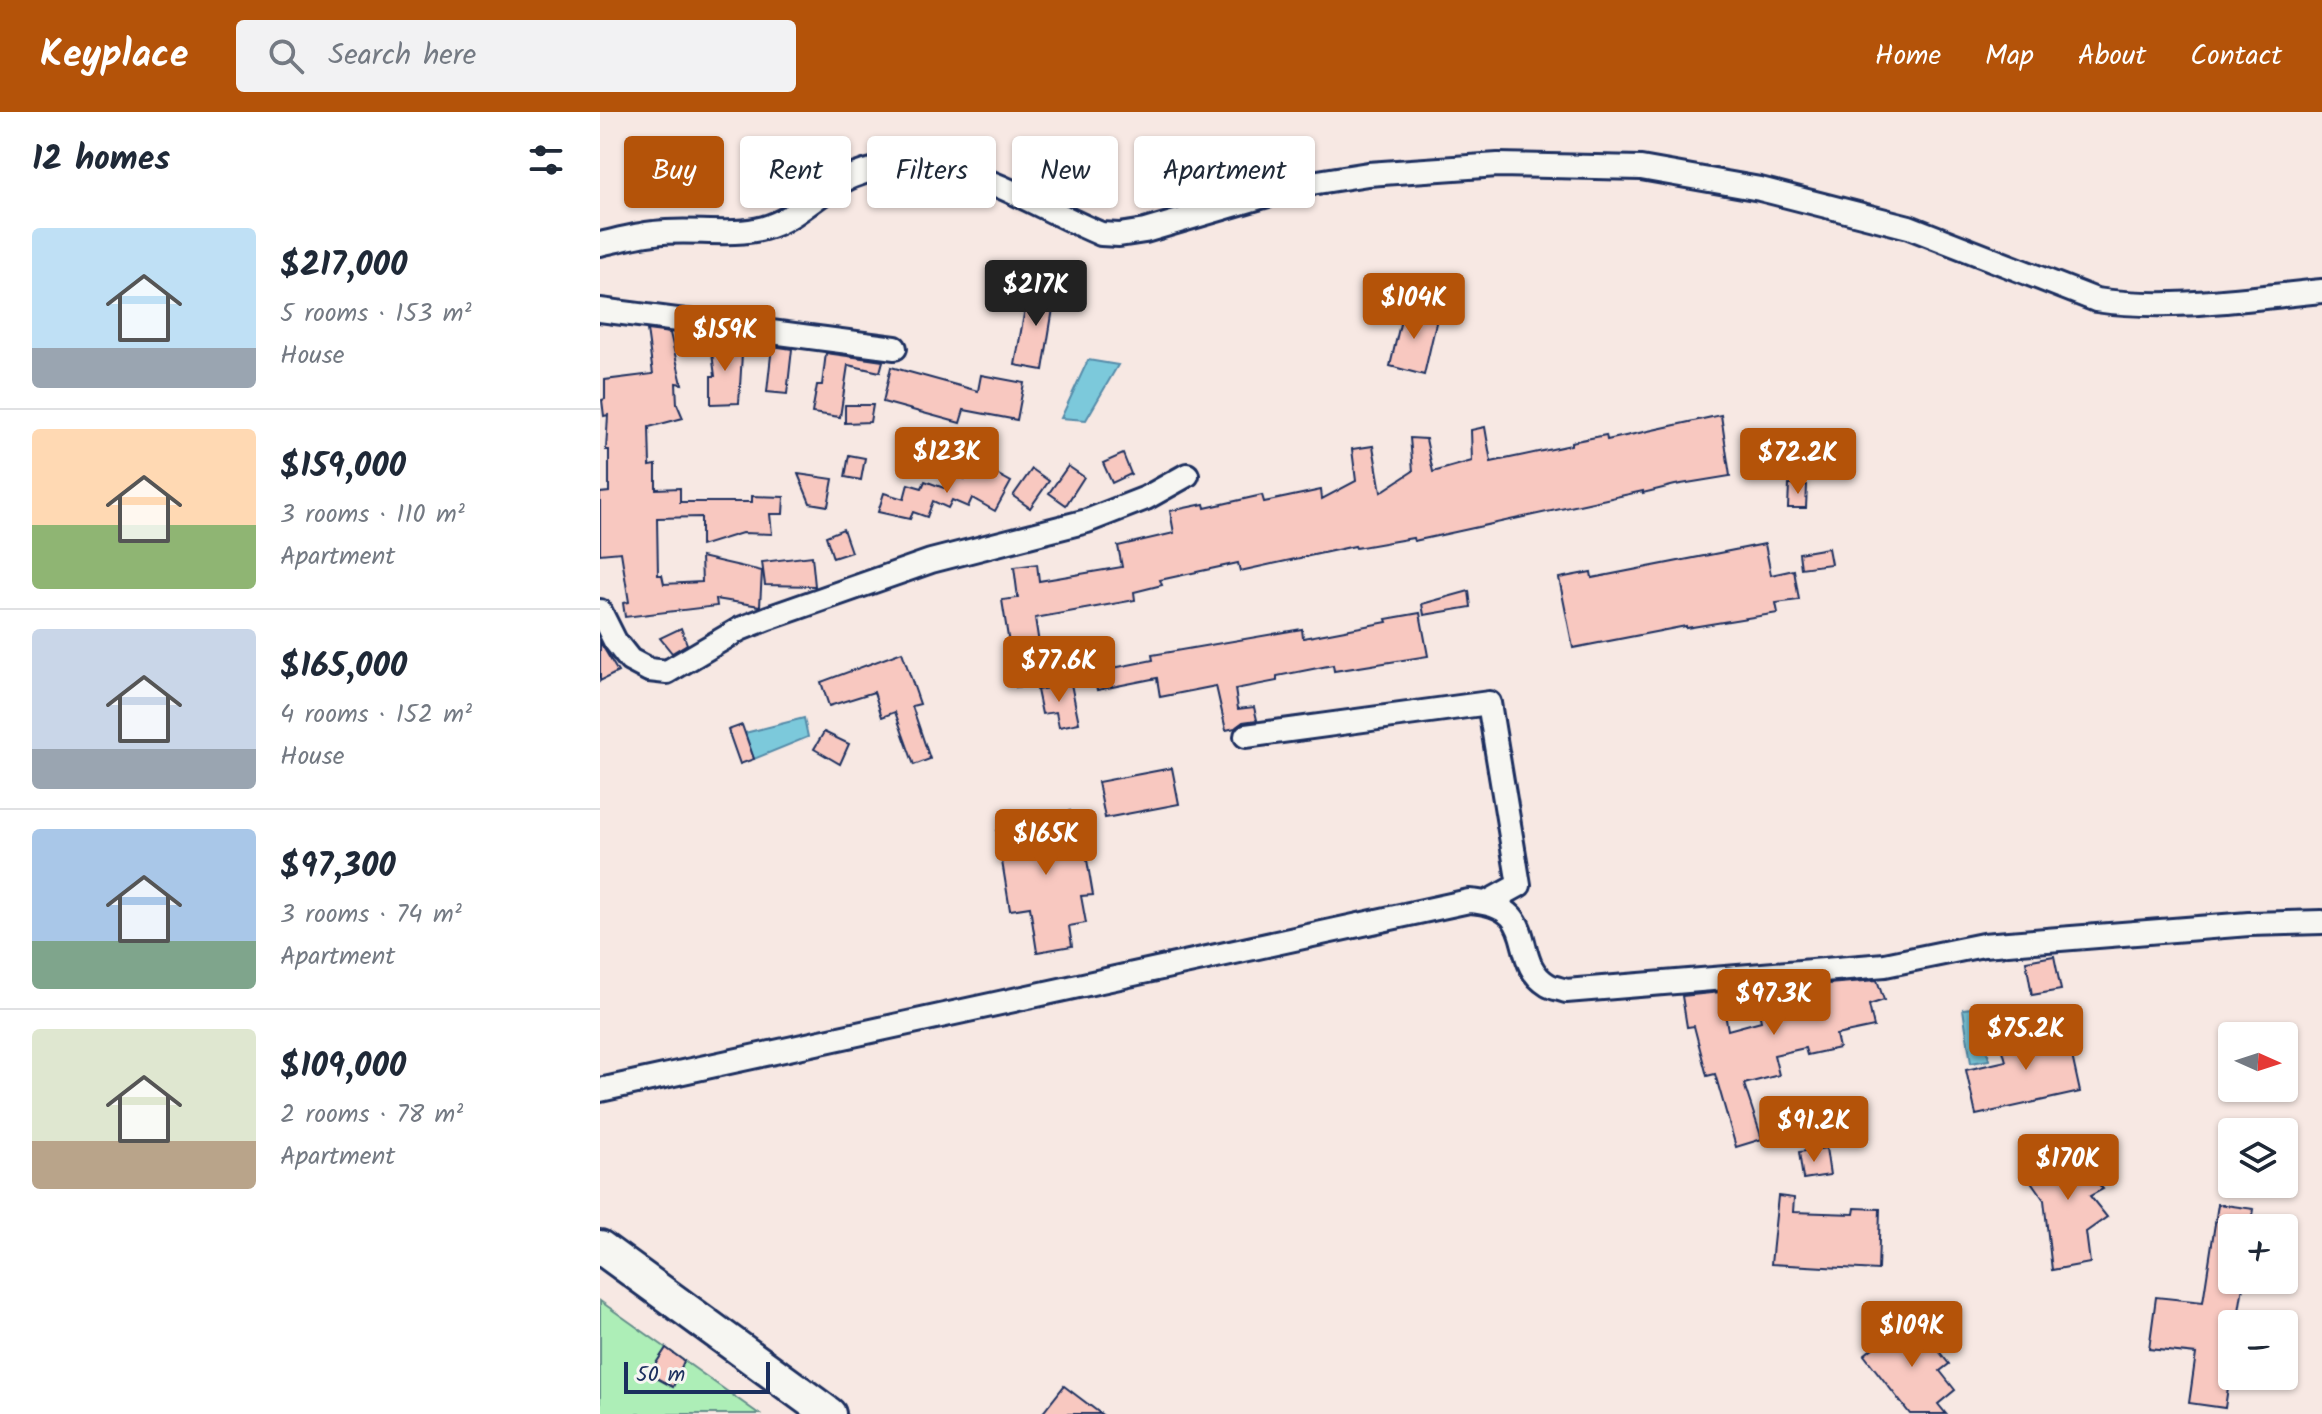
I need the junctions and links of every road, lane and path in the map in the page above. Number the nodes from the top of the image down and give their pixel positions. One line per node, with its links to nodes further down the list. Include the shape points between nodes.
1 (600, 244): 2 (street, via 654,233 759,230 786,220 823,191 856,175 926,164 974,175 1101,234 1119,235 1305,184 1368,174 1572,165 1641,168 1851,211 1909,227 2096,300 2180,302)
2 (2322, 291)
3 (600, 310): 4 (street)
4 (895, 348)
5 (1187, 475): 6 (street, via 1087,521 931,561 782,613 740,629 667,672 630,660)
6 (600, 611)
7 (1246, 736): 8 (street, via 1489,703 1519,885)
8 (1488, 902): 9 (street, via 1508,911 1538,976 1566,991 1885,965 1983,945); 10 (street, via 1469,901)
9 (2322, 922)
10 (600, 1090)
11 (600, 1247): 12 (main road)
12 (829, 1414)

